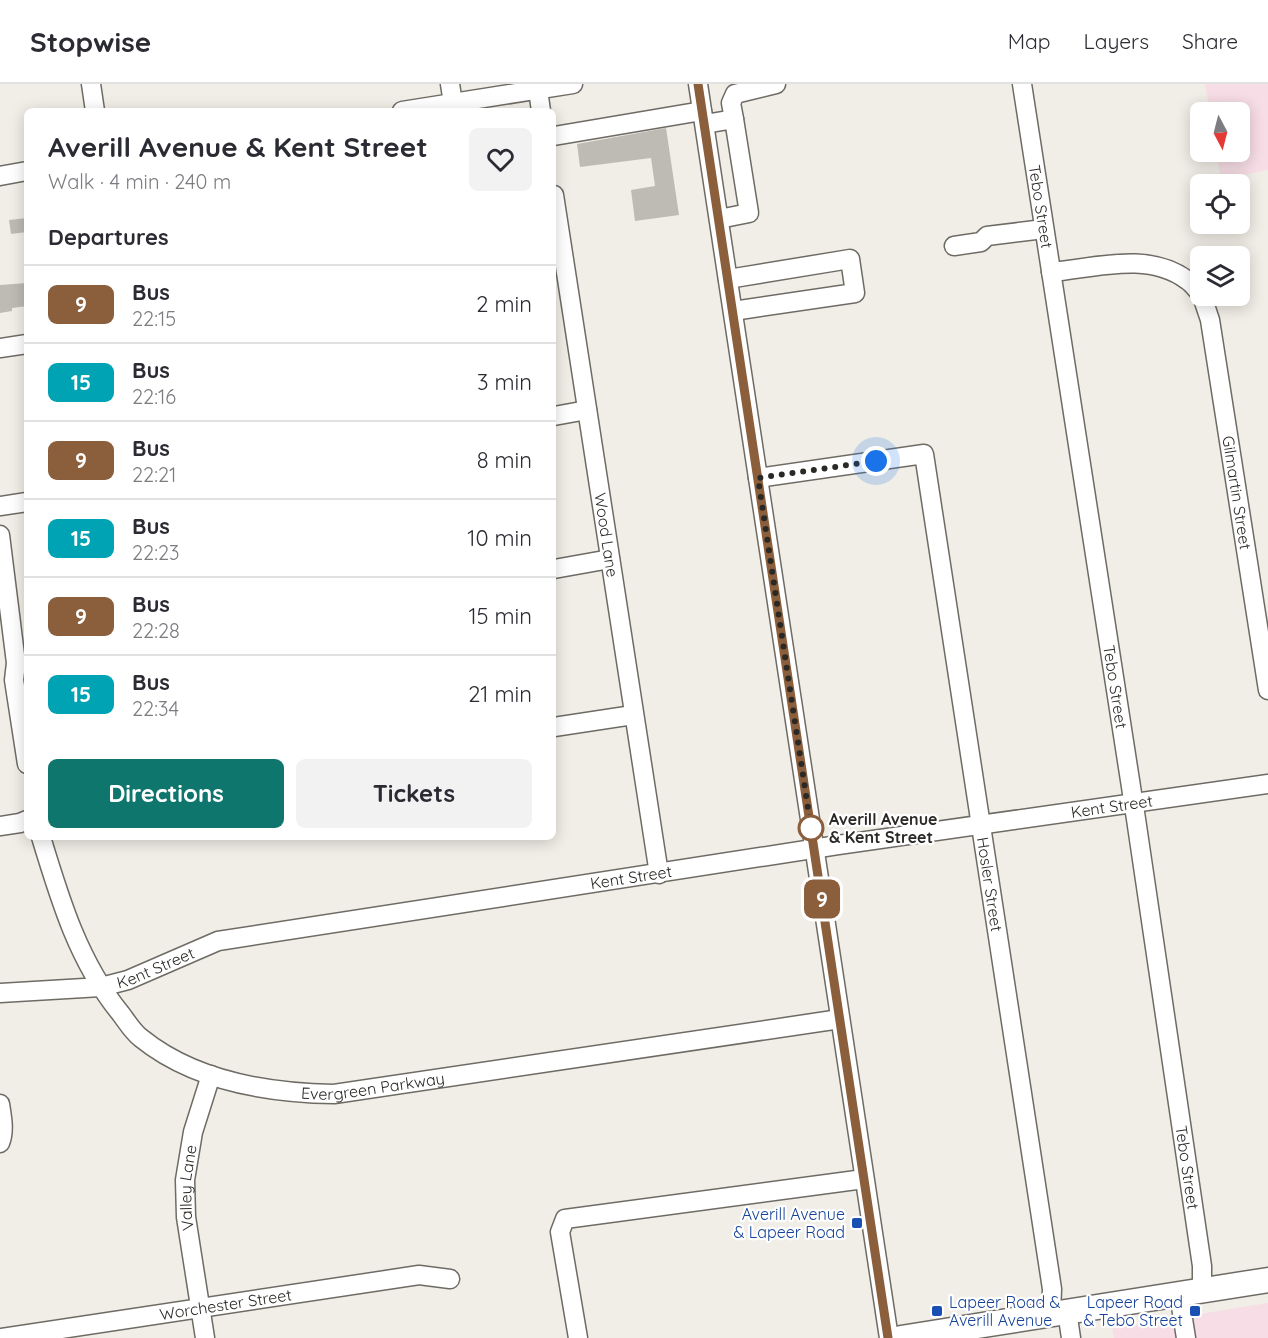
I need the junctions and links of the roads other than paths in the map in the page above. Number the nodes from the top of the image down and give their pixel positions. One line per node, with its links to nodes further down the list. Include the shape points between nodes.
1 (91, 84): 11 (street)
2 (450, 84): 10 (street)
3 (567, 84): 9 (street)
4 (698, 84): 14 (street)
5 (1022, 84): 23 (street, Tebo Street)
6 (764, 85): 8 (street)
7 (519, 88): 9 (street); 10 (street)
8 (735, 89): 15 (street, via 731,103)
9 (538, 90): 13 (street)
10 (453, 103): 12 (street)
11 (95, 108)
12 (421, 108)
13 (541, 108)
14 (704, 118): 15 (street); 16 (street); 20 (street)
15 (734, 119): 17 (street)
16 (556, 136)
17 (742, 171): 20 (street); 21 (street, via 749,213)
18 (24, 172): 19 (street)
19 (0, 176)
20 (712, 176): 21 (street)
21 (719, 219): 27 (street)
22 (556, 221): 25 (street, Wood Lane)
23 (1044, 229): 24 (street, via 987,236 981,242); 26 (street, Tebo Street)
24 (954, 246)
25 (559, 259): 33 (street, Wood Lane)
26 (1051, 272): 28 (street, Gilmartin Street, via 1130,262 1158,266); 47 (street, Tebo Street)
27 (728, 279): 30 (street); 30 (street, via 850,259 855,293)
28 (1190, 282)
29 (1205, 306): 42 (street, Gilmartin Street)
30 (733, 311): 35 (street)
31 (24, 344): 32 (street)
32 (0, 348)
33 (587, 410): 34 (street); 39 (street, Wood Lane)
34 (556, 416)
35 (758, 478): 49 (street, Hosler Street, via 924,454); 52 (street)
36 (24, 502): 37 (street)
37 (0, 506)
38 (0, 535): 41 (street)
39 (610, 560): 40 (street); 43 (street, Wood Lane)
40 (556, 569)
41 (14, 662): 45 (street)
42 (1268, 690)
43 (633, 715): 44 (street); 53 (street, Wood Lane)
44 (556, 727)
45 (24, 745)
46 (1268, 784): 47 (street, Kent Street)
47 (1133, 803): 49 (street, Kent Street); 63 (street, Tebo Street, via 1202,1266)
48 (24, 821): 50 (street)
49 (980, 824): 52 (street, Kent Street); 65 (street, Hosler Street, via 1052,1289)
50 (0, 826)
51 (42, 840): 54 (street, Evergreen Parkway, via 64,912)
52 (814, 849): 53 (street, Kent Street); 56 (street)
53 (658, 874): 54 (street, Kent Street, via 218,941 128,980)
54 (100, 987): 55 (street, Kent Street); 57 (street, Evergreen Parkway, via 139,1037 174,1061)
55 (0, 993)
56 (840, 1019): 57 (street, Evergreen Parkway, via 334,1094 291,1093); 60 (street)
57 (211, 1075): 64 (street, Valley Lane, via 193,1132 185,1180 186,1217)
58 (0, 1104): 59 (street)
59 (0, 1143)
60 (864, 1179): 68 (street, via 565,1219 560,1232); 69 (street)
61 (450, 1279): 64 (street, Worchester Street, via 419,1275)
62 (1268, 1280): 63 (main road)
63 (1190, 1292): 65 (main road); 72 (street, Tebo Street)
64 (201, 1307): 66 (street, Worchester Street); 67 (street, Valley Lane)
65 (1059, 1312): 70 (main road); 71 (street, Hosler Street)
66 (2, 1338)
67 (205, 1338)
68 (578, 1338)
69 (888, 1338)
70 (901, 1338)
71 (1071, 1338)
72 (1186, 1338)

